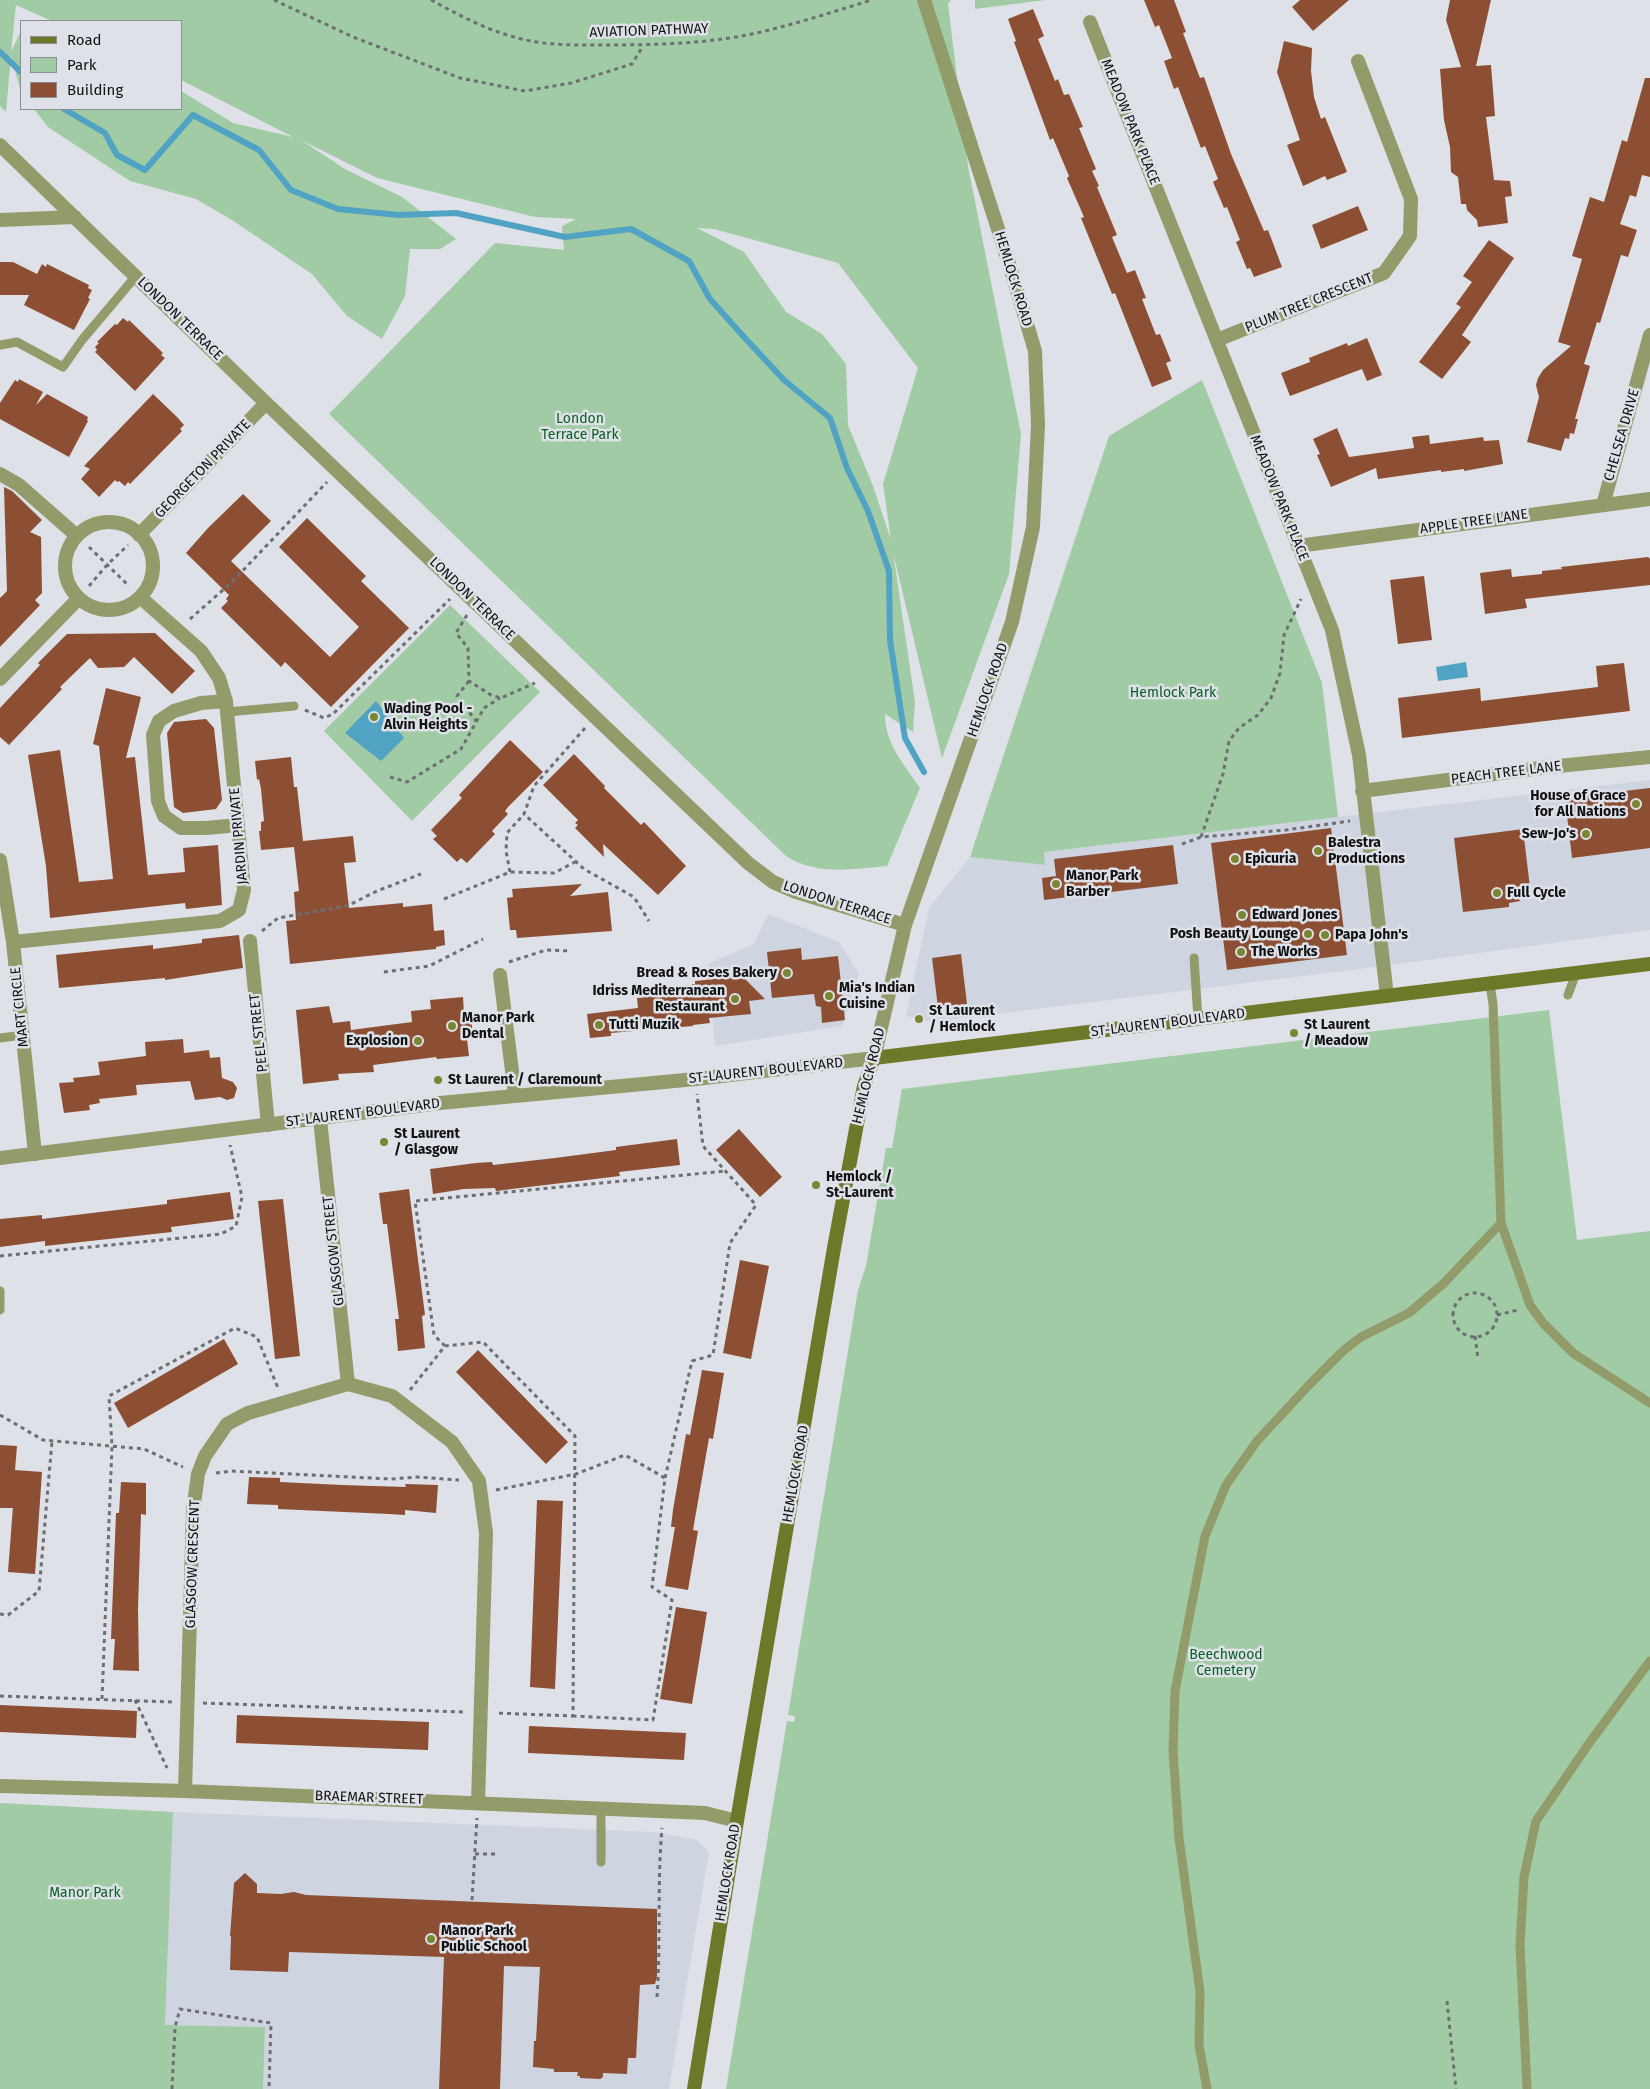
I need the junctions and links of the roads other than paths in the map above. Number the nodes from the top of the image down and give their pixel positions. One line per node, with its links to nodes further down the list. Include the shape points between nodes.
1 (924, 0): 27 (street, HEMLOCK ROAD, via 1035,351 1038,424 1033,527 1012,622)
2 (1090, 22): 9 (street, MEADOW PARK PLACE)
3 (1358, 61): 9 (street, PLUM TREE CRESCENT, via 1411,199 1410,236 1384,273)
4 (0, 145): 5 (street, LONDON TERRACE)
5 (75, 217): 6 (street); 7 (street, LONDON TERRACE)
6 (0, 220)
7 (136, 276): 10 (lane, via 82,340 64,367 17,342); 11 (street, LONDON TERRACE)
8 (1650, 335): 14 (street, CHELSEA DRIVE)
9 (1216, 340): 17 (street, MEADOW PARK PLACE)
10 (0, 346)
11 (266, 403): 15 (street, GEORGETON PRIVATE); 27 (street, LONDON TERRACE, via 748,863 773,882 796,892)
12 (0, 474): 16 (street, via 19,485)
13 (1650, 499): 14 (street, APPLE TREE LANE)
14 (1603, 505): 17 (street, APPLE TREE LANE)
15 (140, 535): 16 (street, via 110,521 87,527); 18 (street, via 148,545 152,565 148,586)
16 (77, 536): 19 (street, via 69,546 65,561 66,576)
17 (1298, 546): 24 (street, MEADOW PARK PLACE, via 1332,630 1359,755)
18 (140, 597): 19 (street, via 120,608 106,610 93,607); 22 (street, JARDIN PRIVATE, via 201,651 220,678)
19 (79, 598): 20 (street)
20 (0, 679)
21 (294, 706): 22 (lane)
22 (226, 707): 25 (street, JARDIN PRIVATE); 25 (street, via 201,702 174,711 159,721 152,735 158,802 164,816 181,828)
23 (1650, 757): 24 (street, PEACH TREE LANE)
24 (1362, 791): 37 (street, MEADOW PARK PLACE)
25 (238, 825): 30 (street, JARDIN PRIVATE, via 244,890 239,910 220,920)
26 (0, 860): 28 (street, MART CIRCLE)
27 (905, 925): 41 (street, HEMLOCK ROAD)
28 (5, 926): 30 (street, MART CIRCLE)
29 (250, 941): 44 (street, PEEL STREET)
30 (13, 942): 39 (street, MART CIRCLE)
31 (1194, 958): 38 (lane)
32 (1650, 964): 34 (main road, ST-LAURENT BOULEVARD)
33 (502, 969): 42 (street)
34 (1576, 973): 35 (main road, ST-LAURENT BOULEVARD); 36 (lane)
35 (1490, 984): 37 (main road, ST-LAURENT BOULEVARD); 47 (lane)
36 (1568, 995)
37 (1387, 996): 38 (main road, ST-LAURENT BOULEVARD)
38 (1198, 1019): 41 (main road, ST-LAURENT BOULEVARD)
39 (23, 1035): 40 (lane); 45 (street, MART CIRCLE)
40 (0, 1038)
41 (874, 1058): 42 (street, ST-LAURENT BOULEVARD, via 696,1079); 57 (main road, HEMLOCK ROAD, via 864,1086 834,1248)
42 (515, 1095): 43 (street, ST-LAURENT BOULEVARD)
43 (320, 1119): 44 (street, ST-LAURENT BOULEVARD); 50 (street, GLASGOW STREET)
44 (268, 1125): 45 (street, ST-LAURENT BOULEVARD)
45 (35, 1154): 46 (street, ST-LAURENT BOULEVARD)
46 (0, 1158)
47 (1501, 1223): 51 (lane, via 1530,1305 1543,1323 1573,1353); 60 (lane, via 1444,1283 1409,1313 1361,1337 1309,1385 1257,1441 1226,1485 1205,1536 1175,1691 1172,1751 1179,1838 1200,1992 1199,2044)
48 (0, 1291): 49 (lane)
49 (0, 1310)
50 (348, 1384): 54 (street, GLASGOW CRESCENT, via 248,1413 227,1424 205,1456 198,1474 193,1511); 55 (street, via 392,1396 452,1442 480,1487 486,1533)
51 (1650, 1403)
52 (1650, 1661): 61 (lane, via 1536,1822 1524,1878 1520,1945)
53 (0, 1786): 54 (street, BRAEMAR STREET)
54 (184, 1790): 55 (street, BRAEMAR STREET)
55 (478, 1803): 56 (street, BRAEMAR STREET)
56 (601, 1809): 57 (street, BRAEMAR STREET, via 705,1813); 58 (lane)
57 (737, 1821): 59 (main road, HEMLOCK ROAD)
58 (601, 1862)
59 (694, 2089)
60 (1207, 2089)
61 (1527, 2089)

